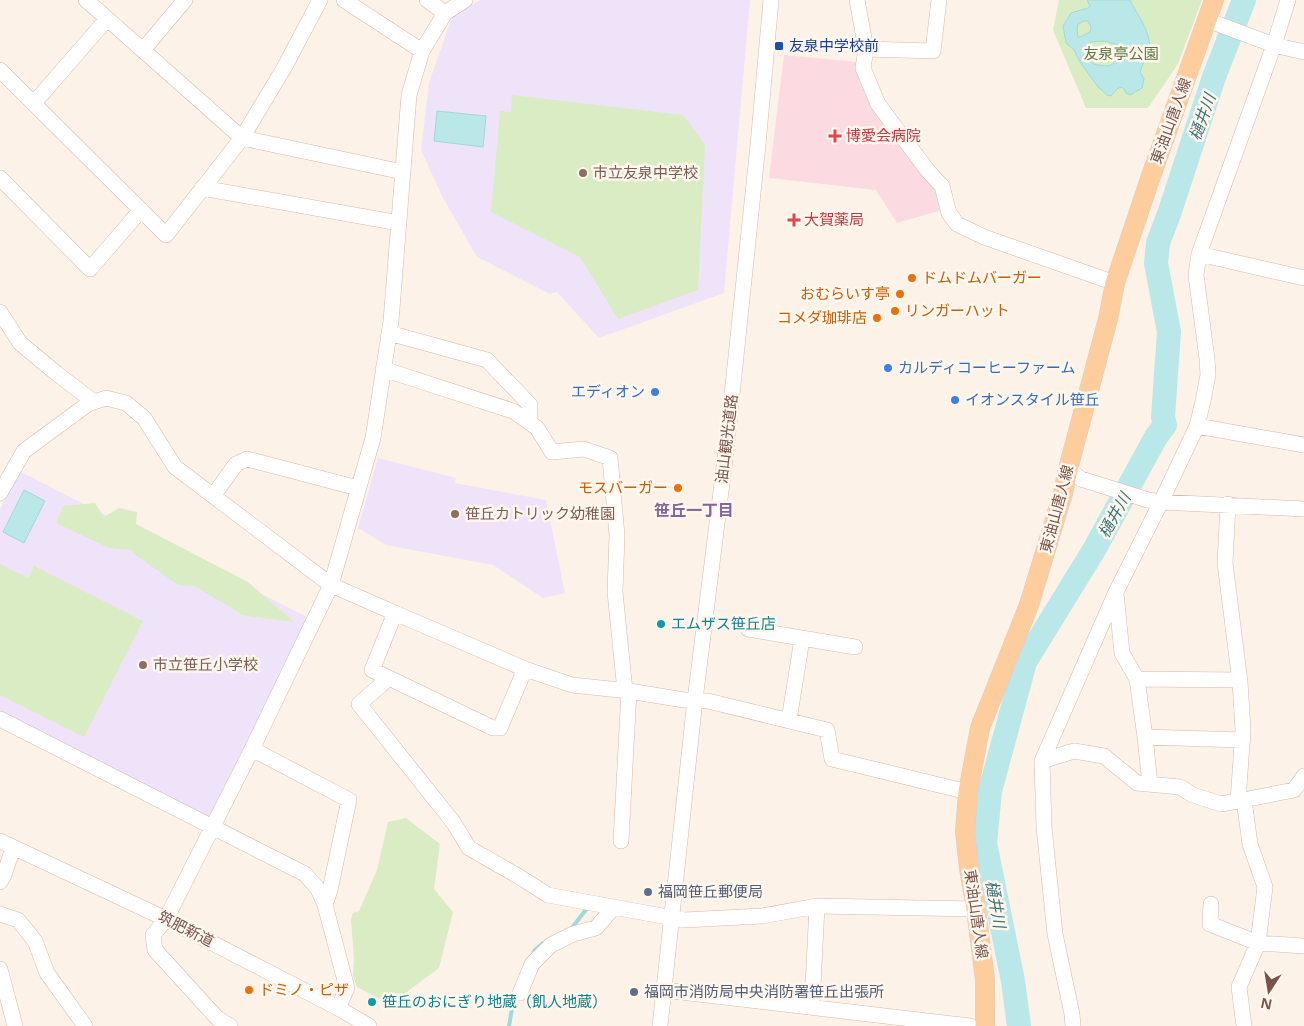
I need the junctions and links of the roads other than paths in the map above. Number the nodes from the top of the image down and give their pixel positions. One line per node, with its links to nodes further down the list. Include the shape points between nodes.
1 (86, 0): 13 (street)
2 (185, 0): 17 (street)
3 (320, 0): 22 (street)
4 (344, 0): 18 (street)
5 (427, 0): 12 (street)
6 (464, 0): 12 (street)
7 (771, 0): 56 (street, 油山観光道路, via 727,443)
8 (857, 0): 16 (street)
9 (939, 0): 16 (street, via 932,51)
10 (1214, 0): 14 (main road, 東油山唐人線)
11 (1288, 0): 15 (street)
12 (445, 13): 18 (street)
13 (107, 19): 17 (street); 21 (street)
14 (1210, 21): 15 (street); 30 (main road, 東油山唐人線, via 1151,176)
15 (1270, 43): 19 (street); 28 (street)
16 (866, 49): 30 (street, via 863,68 878,104 942,186 949,213 958,224 984,237)
17 (143, 50): 22 (street)
18 (422, 51): 23 (street, via 409,95)
19 (1304, 52)
20 (0, 70): 21 (street)
21 (34, 103): 26 (street)
22 (242, 138): 23 (street); 25 (street)
23 (402, 172): 27 (street)
24 (0, 178): 26 (street, via 90,270)
25 (202, 188): 26 (street, via 166,235); 27 (street)
26 (141, 210)
27 (399, 222): 32 (street)
28 (1199, 254): 29 (street); 36 (street, via 1196,275 1208,376)
29 (1304, 278)
30 (1115, 283): 38 (main road, 東油山唐人線)
31 (0, 312): 34 (street, via 20,342)
32 (389, 334): 33 (street); 35 (street, via 487,360 530,405)
33 (383, 369): 35 (street, via 514,411); 39 (street, via 373,438)
34 (94, 402): 40 (street, via 24,451); 41 (street, via 106,398 126,403 144,418 175,468)
35 (529, 422): 55 (street, via 537,428 552,452 584,449 610,458 617,535 614,592)
36 (1197, 426): 37 (street); 42 (street)
37 (1304, 444)
38 (1074, 474): 42 (street); 65 (main road, 東油山唐人線, via 1063,493 1029,605 980,728)
39 (358, 488): 41 (street, via 247,459 236,464); 45 (street)
40 (0, 493)
41 (213, 496): 45 (street)
42 (1155, 501): 43 (street); 46 (street)
43 (1228, 504): 44 (street); 54 (street, via 1225,562)
44 (1304, 509)
45 (331, 585): 47 (street); 61 (street)
46 (1116, 592): 53 (street, via 1122,653); 62 (street)
47 (395, 613): 51 (street); 52 (street, via 372,670)
48 (748, 629): 49 (street)
49 (802, 639): 50 (street); 58 (street)
50 (855, 648)
51 (525, 669): 52 (street, via 500,728 493,728); 55 (street, via 572,685)
52 (389, 678): 74 (street, via 359,704 453,822 469,848 548,895)
53 (1137, 679): 54 (street); 59 (street)
54 (1240, 680): 60 (street)
55 (627, 691): 56 (street); 68 (street)
56 (695, 700): 58 (street); 78 (street, 油山観光道路)
57 (0, 719): 67 (street)
58 (789, 720): 65 (street, via 827,730 832,759)
59 (1145, 737): 60 (street); 64 (street)
60 (1242, 740): 66 (street)
61 (252, 749): 67 (street); 72 (street, via 349,800)
62 (1042, 761): 64 (street, via 1074,752 1104,756 1137,782); 93 (street, via 1044,827 1055,934)
63 (1304, 776): 66 (street, via 1294,790)
64 (1150, 784): 66 (street, via 1180,787 1192,795 1221,804)
65 (968, 792): 75 (main road, 東油山唐人線, via 965,832)
66 (1241, 800): 79 (street, via 1250,844 1265,887)
67 (212, 827): 72 (street, via 305,874 318,889); 77 (street)
68 (622, 841)
69 (6, 845): 70 (street, via 4,874); 77 (street, 筑肥新道)
70 (0, 882)
71 (1211, 904): 79 (street, via 1210,924)
72 (325, 905): 85 (street, via 348,988)
73 (817, 906): 75 (street); 78 (street, via 762,916); 84 (street)
74 (613, 908): 78 (street); 83 (street, via 596,928 573,934 551,945 532,964)
75 (976, 909): 92 (main road, 東油山唐人線, via 985,980)
76 (0, 914): 87 (street, via 18,920 35,941 47,973)
77 (166, 919): 85 (street, 筑肥新道); 88 (street, via 153,935 155,950 217,1018)
78 (671, 919): 82 (street, 油山観光道路)
79 (1258, 943): 80 (street); 94 (street, via 1239,987)
80 (1304, 946)
81 (0, 969): 86 (street)
82 (664, 990): 84 (street); 90 (street, 油山観光道路)
83 (520, 993)
84 (812, 1007): 91 (street)
85 (338, 1008): 89 (street, 筑肥新道)
86 (15, 1026)
87 (85, 1026)
88 (230, 1026)
89 (369, 1026)
90 (660, 1026)
91 (970, 1026)
92 (985, 1026)
93 (1073, 1026)
94 (1244, 1026)

